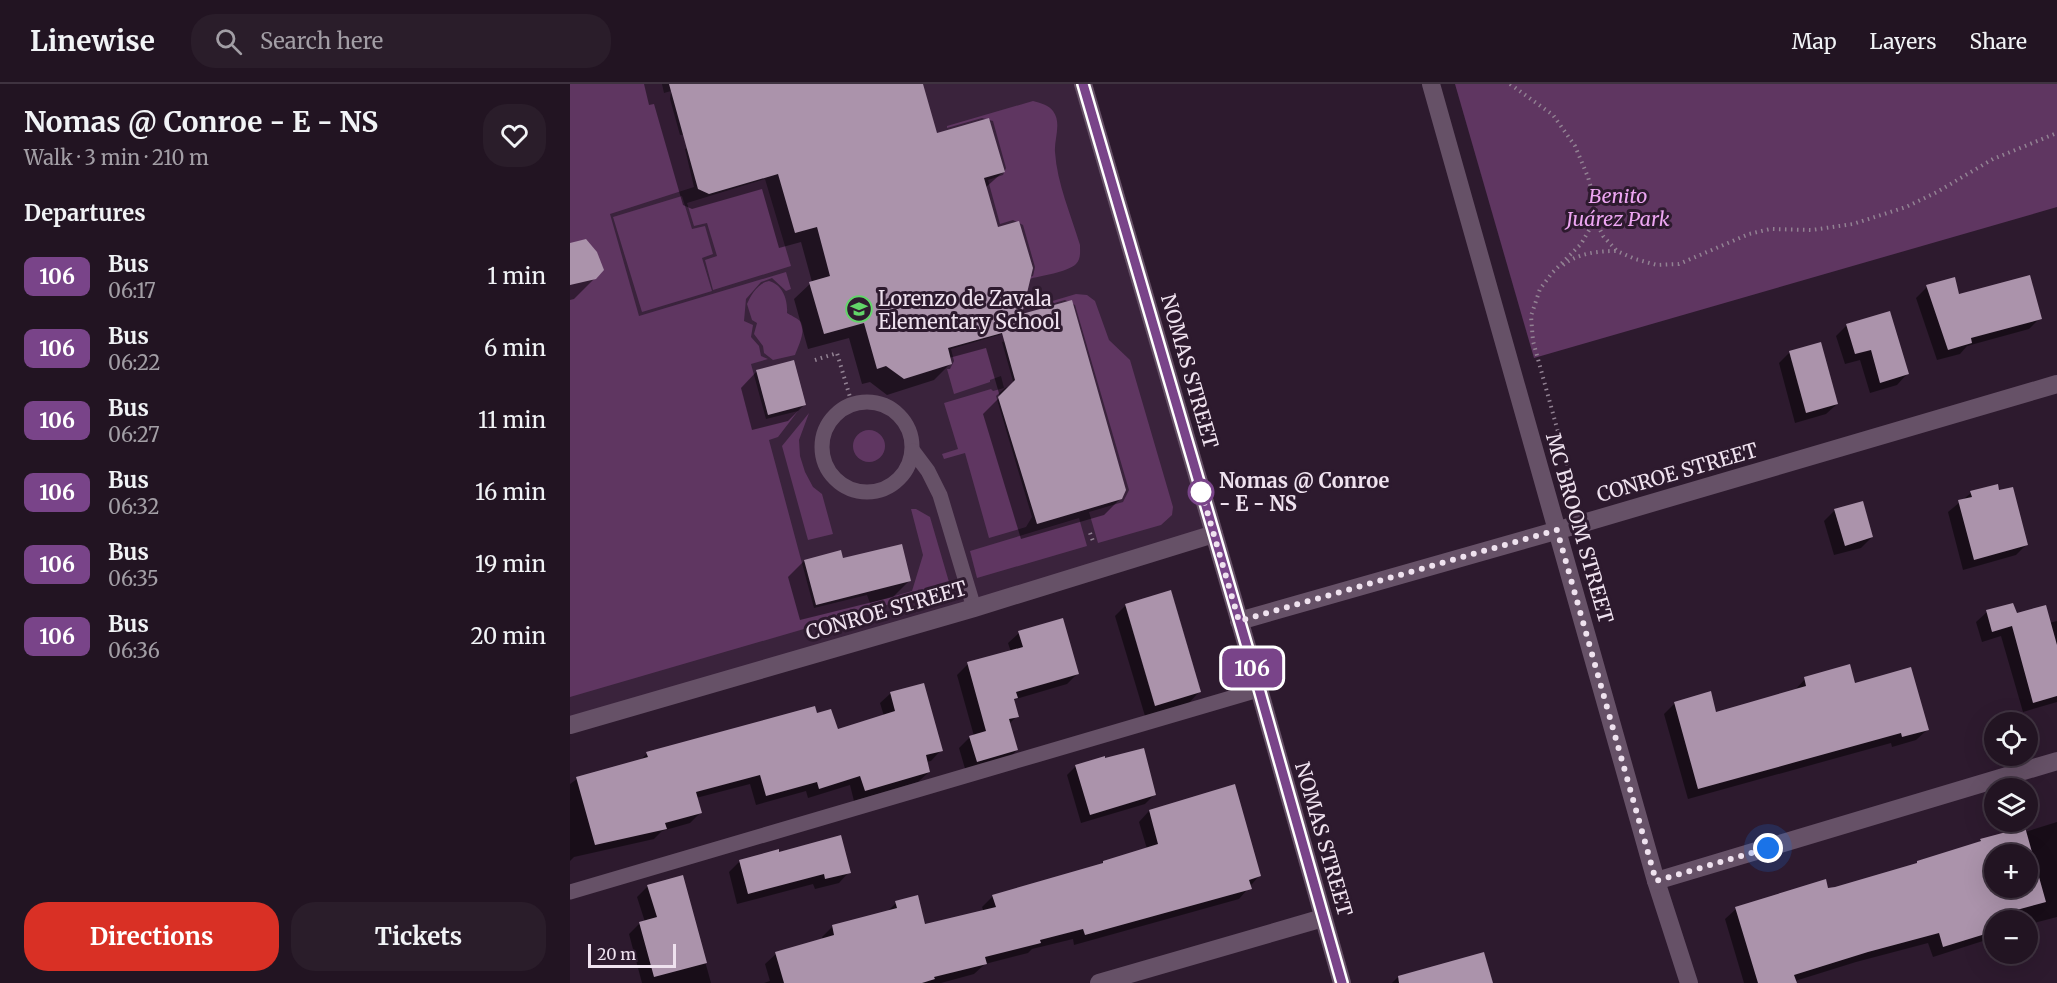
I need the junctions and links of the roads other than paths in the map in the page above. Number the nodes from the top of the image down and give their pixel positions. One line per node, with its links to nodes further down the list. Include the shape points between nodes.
1 (1083, 84): 6 (street, NOMAS STREET)
2 (1431, 84): 5 (street, MC BROOM STREET)
3 (2057, 384): 5 (street, CONROE STREET)
4 (913, 451): 4 (lane, via 911,434 903,418 889,407 872,402 852,404 838,412 827,425 822,443 832,477 846,488 863,493 881,491 897,482 908,468); 7 (lane, via 940,495)
5 (1557, 530): 8 (street, CONROE STREET); 12 (street, MC BROOM STREET)
6 (1214, 534): 7 (street, CONROE STREET); 8 (street, NOMAS STREET)
7 (974, 608): 10 (street, CONROE STREET)
8 (1239, 621): 9 (street, NOMAS STREET)
9 (1258, 690): 13 (lane); 14 (street, NOMAS STREET)
10 (570, 725)
11 (2057, 761): 12 (street)
12 (1656, 881): 17 (street, MC BROOM STREET)
13 (570, 892)
14 (1323, 918): 15 (street); 16 (street, NOMAS STREET)
15 (1099, 983)
16 (1342, 983)
17 (1689, 983)

